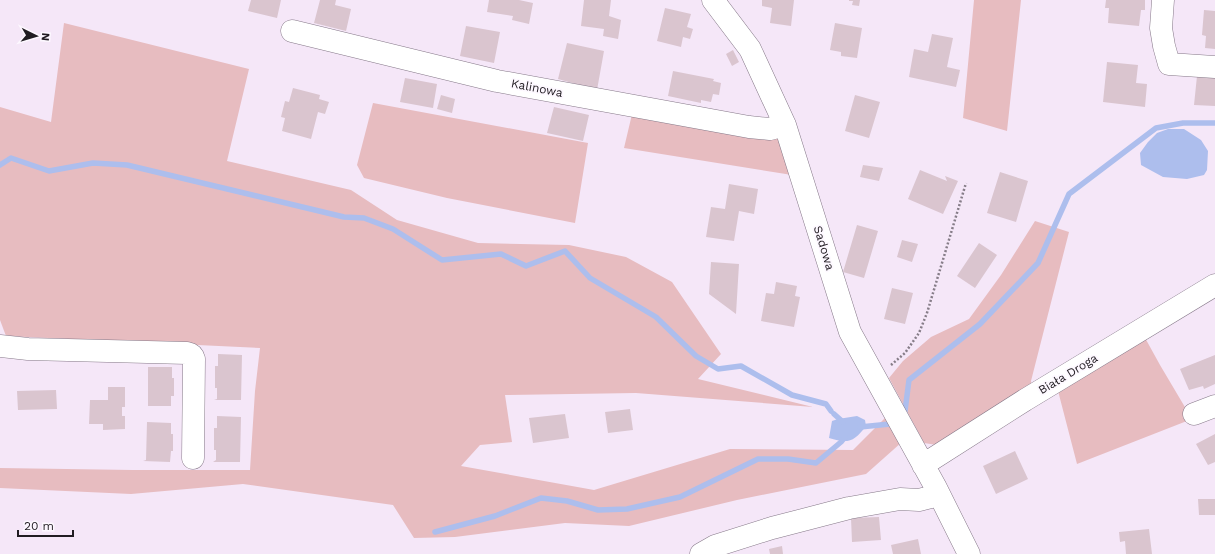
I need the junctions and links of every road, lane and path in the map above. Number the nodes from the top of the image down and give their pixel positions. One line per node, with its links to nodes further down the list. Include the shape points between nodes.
1 (713, 0): 5 (street, Sadowa, via 750,49)
2 (1163, 0): 4 (street, via 1161,28 1169,64)
3 (292, 31): 5 (street, Kalinowa, via 504,82 749,127 770,130)
4 (1215, 67)
5 (785, 125): 9 (street, Sadowa, via 850,332)
6 (966, 183): 9 (path, via 927,313 918,333 906,353)
7 (1215, 285): 13 (street, Biała Droga)
8 (0, 346): 12 (street, via 191,354 194,359)
9 (874, 375): 13 (street, Sadowa)
10 (1215, 406): 11 (street)
11 (1194, 414)
12 (192, 458)
13 (923, 465): 14 (street, Sadowa)
14 (939, 495): 15 (street, via 919,500 900,499 849,508 714,546); 16 (street, Sadowa)
15 (701, 554)
16 (969, 554)

